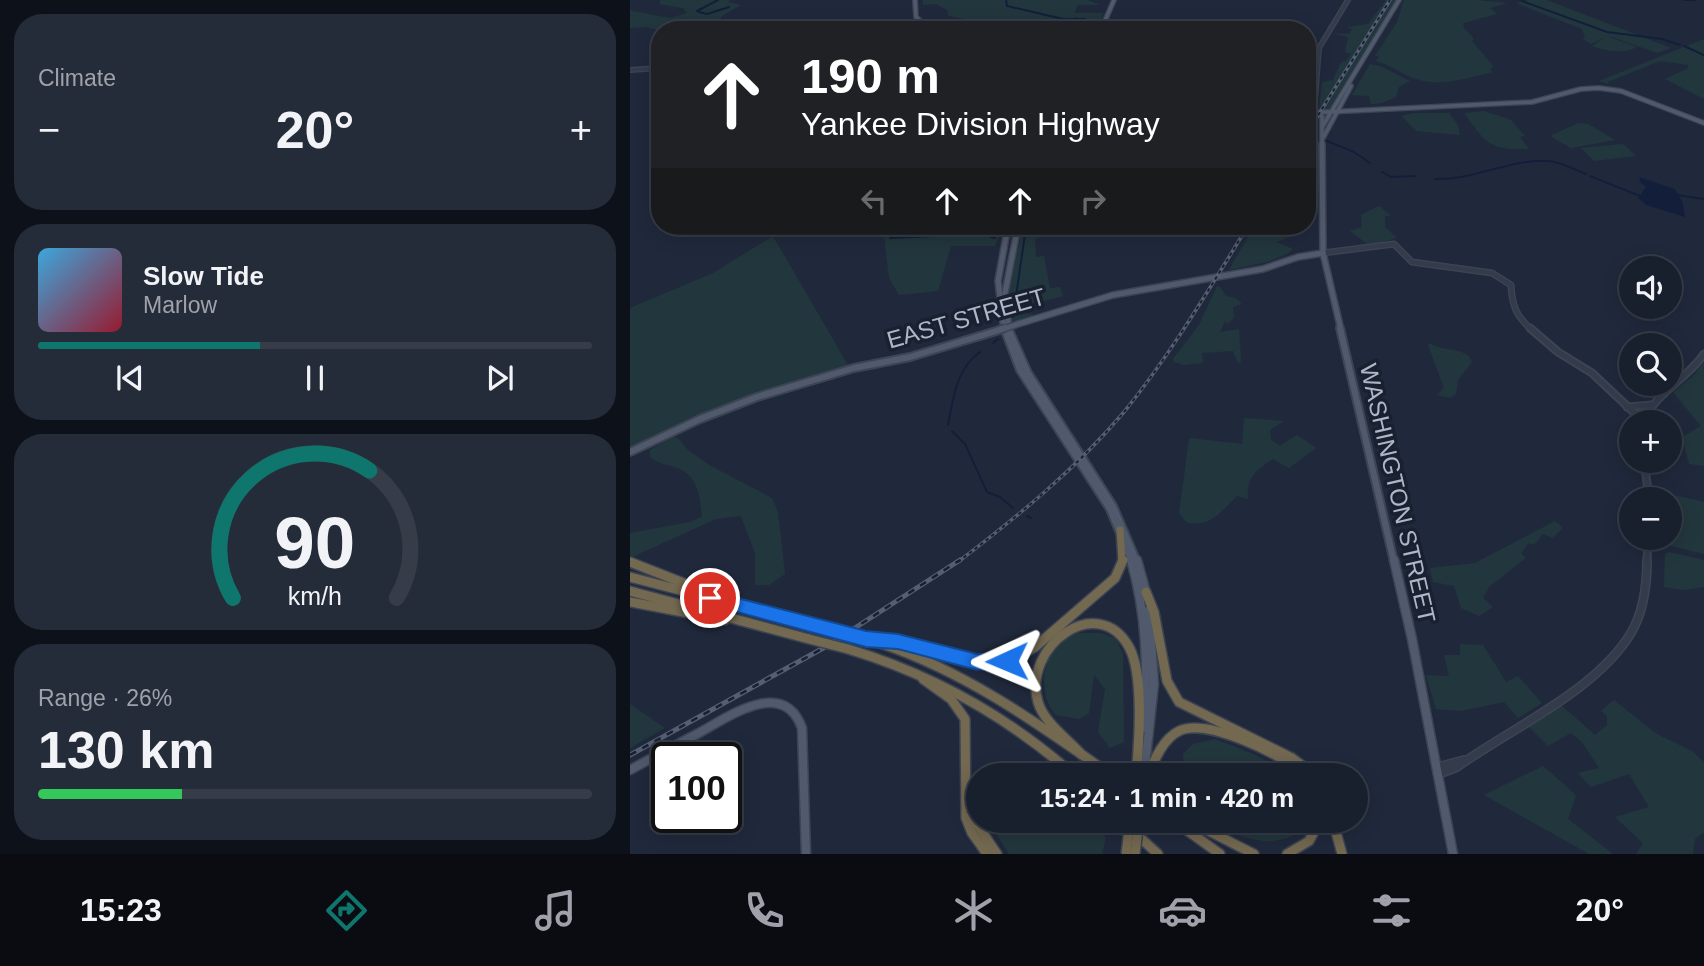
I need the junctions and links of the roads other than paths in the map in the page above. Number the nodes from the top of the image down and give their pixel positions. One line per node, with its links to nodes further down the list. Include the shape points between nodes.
1 (915, 0): 5 (main road)
2 (1116, 0): 6 (main road)
3 (1399, 0): 9 (main road)
4 (1345, 1): 10 (street, via 1320,45)
5 (920, 21)
6 (1107, 21)
7 (651, 69): 8 (street)
8 (630, 71)
9 (1352, 81): 11 (main road); 14 (main road)
10 (1316, 90)
11 (1341, 105): 12 (main road); 14 (main road)
12 (1355, 112): 14 (main road); 16 (main road, via 1532,102 1599,88 1621,91)
13 (1316, 113): 14 (main road)
14 (1333, 113): 17 (main road); 18 (main road, WASHINGTON STREET)
15 (1316, 114): 17 (main road, WASHINGTON STREET, via 1322,116)
16 (1704, 123)
17 (1321, 128): 18 (main road, WASHINGTON STREET)
18 (1322, 139): 23 (main road, WASHINGTON STREET)
19 (1004, 235): 21 (main road)
20 (1016, 235): 22 (main road)
21 (1001, 247): 22 (main road); 31 (main road, via 998,286 1009,347 1100,491)
22 (1013, 248): 36 (main road, via 1005,304 1015,348 1115,506)
23 (1323, 253): 24 (street, via 1396,244); 30 (main road, EAST STREET, bridge, via 1263,269 1113,295 906,358 854,368 757,397); 53 (main road, WASHINGTON STREET)
24 (1408, 260): 26 (street, via 1502,277 1512,289 1512,306 1521,320 1558,352 1592,373)
25 (1704, 354): 27 (street, via 1688,375)
26 (1623, 405): 27 (street); 28 (street)
27 (1651, 405): 29 (street)
28 (1629, 410)
29 (1648, 410)
30 (630, 452)
31 (1119, 530): 40 (highway, via 1124,558 1115,578 1035,647 1013,659 977,662 898,642); 47 (main road, via 1135,574 1146,637 1146,701)
32 (1647, 550): 43 (street, via 1642,607 1621,644 1570,692)
33 (630, 562): 38 (highway)
34 (630, 577): 38 (highway)
35 (630, 591): 39 (highway)
36 (1146, 592): 48 (main road, via 1154,676); 51 (highway, via 1167,681 1175,696 1192,710)
37 (630, 602): 39 (highway)
38 (737, 605): 40 (highway, bridge)
39 (744, 622): 41 (highway, bridge)
40 (866, 639): 42 (highway, via 916,655 972,681)
41 (911, 670): 44 (highway, via 1000,717); 65 (highway, via 951,698 964,715 966,818)
42 (1082, 755): 45 (highway); 46 (highway, via 1042,710 1035,677 1040,658 1054,638 1091,625 1115,632 1130,649 1135,673)
43 (1467, 759): 53 (street, via 1457,767)
44 (1059, 763)
45 (1094, 763)
46 (1137, 763)
47 (1138, 763)
48 (1147, 763)
49 (1152, 763): 50 (highway, via 1168,739 1184,729 1202,727)
50 (1289, 763)
51 (1299, 763)
52 (630, 770): 64 (main road, via 753,705 774,702 792,710 802,728)
53 (1438, 770): 74 (main road, WASHINGTON STREET)
54 (983, 833): 66 (highway)
55 (1129, 833): 63 (highway)
56 (1129, 833): 67 (highway, bridge)
57 (1135, 833): 63 (highway)
58 (1138, 833): 68 (highway, bridge)
59 (1191, 833): 70 (highway)
60 (1213, 833): 71 (highway)
61 (1313, 833): 72 (highway, via 1309,841)
62 (1336, 833): 73 (highway)
63 (1148, 845): 69 (highway)
64 (806, 854)
65 (987, 854)
66 (997, 854)
67 (1126, 854)
68 (1135, 854)
69 (1158, 854)
70 (1220, 854)
71 (1254, 854)
72 (1287, 854)
73 (1342, 854)
74 (1452, 854)

